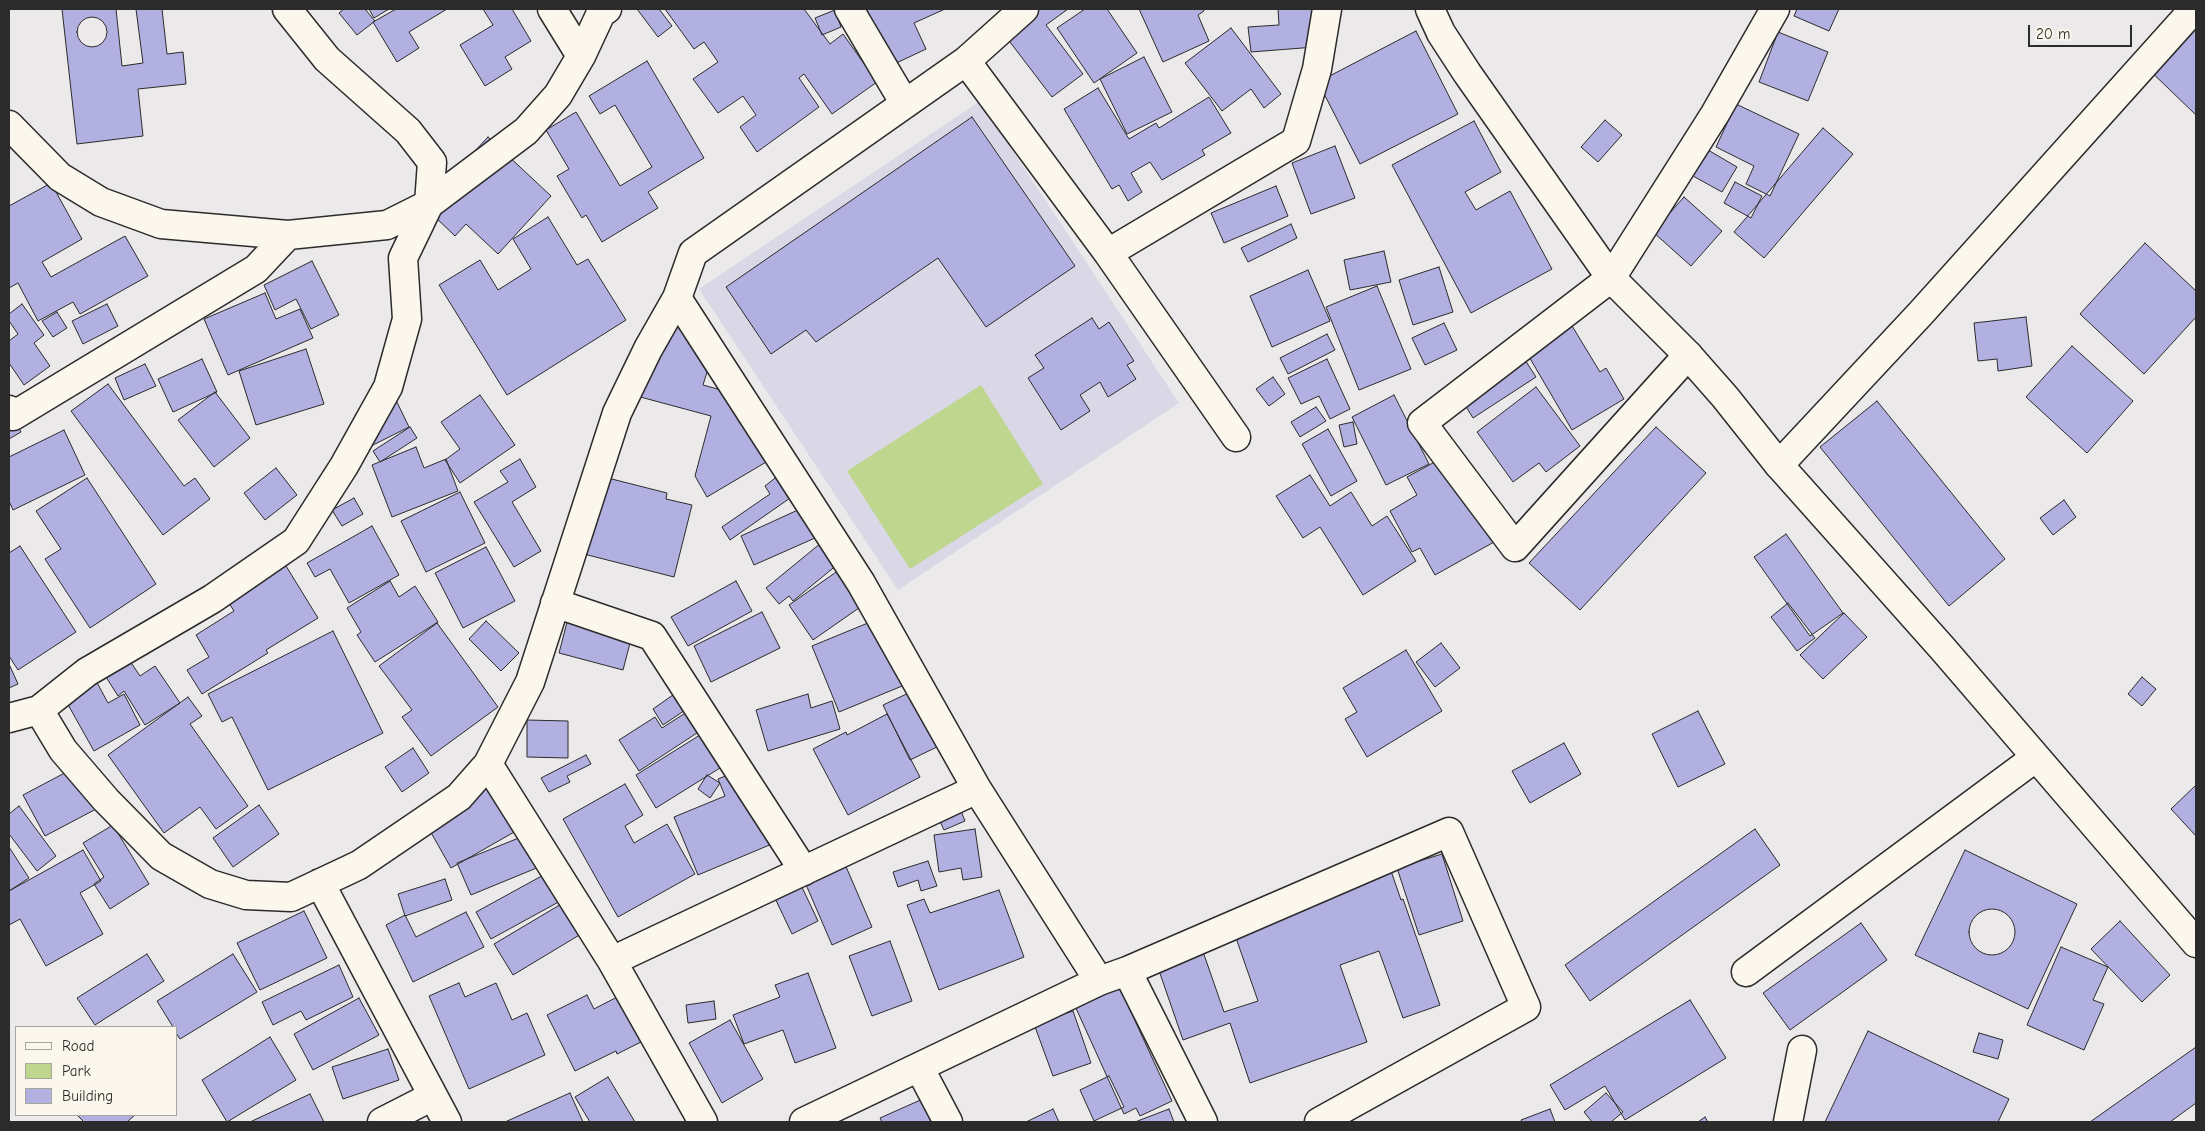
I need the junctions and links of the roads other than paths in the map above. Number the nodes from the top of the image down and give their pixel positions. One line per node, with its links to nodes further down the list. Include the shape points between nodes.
1 (287, 9): 14 (street, via 327,59 408,131 432,162)
2 (552, 9): 10 (street)
3 (608, 9): 10 (street, via 601,13)
4 (849, 9): 12 (street)
5 (1024, 9): 11 (street)
6 (1327, 9): 16 (street, via 1317,69 1296,141)
7 (1430, 9): 17 (street, via 1467,73)
8 (1775, 9): 17 (street, via 1715,114)
9 (2194, 9): 22 (street, via 1921,313)
10 (581, 56): 14 (street, via 558,95 526,131)
11 (966, 61): 12 (street); 16 (street)
12 (905, 104): 18 (street, via 693,253)
13 (9, 125): 15 (street, via 60,177 101,202 161,224)
14 (429, 204): 15 (street, via 386,225); 24 (street, via 403,258 407,319 388,387 344,466 296,541 212,599 86,672)
15 (288, 235): 20 (street, via 256,269 13,416)
16 (1108, 253): 21 (street)
17 (1610, 278): 19 (street); 19 (street, via 1422,423 1515,547)
18 (677, 298): 23 (street, via 617,413); 28 (street, via 861,583)
19 (1688, 355): 22 (street)
20 (9, 410)
21 (1236, 437)
22 (1779, 465): 26 (street, via 1943,648)
23 (555, 603): 27 (street, via 530,682); 29 (street, via 652,636)
24 (39, 710): 25 (street); 30 (street, via 63,750 161,856 210,884 246,895 291,897)
25 (9, 718)
26 (2035, 758): 31 (street); 34 (street)
27 (488, 764): 30 (street, via 458,797 359,865); 32 (street)
28 (978, 789): 29 (street); 35 (street)
29 (804, 871): 32 (street)
30 (320, 883): 38 (street)
31 (2196, 943)
32 (612, 961): 41 (street)
33 (1127, 971): 35 (street); 44 (street); 45 (street, via 1449,832 1526,1007)
34 (1746, 972)
35 (1099, 981): 37 (street)
36 (1802, 1050): 46 (street)
37 (919, 1067): 42 (street); 43 (street)
38 (433, 1096): 39 (street); 40 (street)
39 (382, 1122)
40 (447, 1122)
41 (702, 1122)
42 (804, 1122)
43 (948, 1122)
44 (1203, 1122)
45 (1319, 1122)
46 (1788, 1122)

